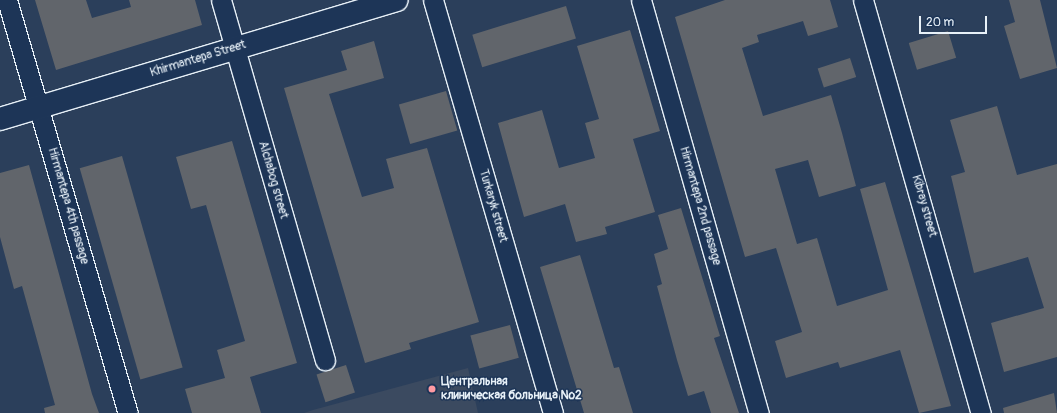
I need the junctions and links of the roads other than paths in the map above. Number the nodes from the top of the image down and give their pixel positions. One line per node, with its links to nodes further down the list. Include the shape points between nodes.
1 (7, 0): 8 (street, Hirmantepa 4th passage)
2 (221, 0): 7 (street, Alchabog street)
3 (397, 0): 7 (street, Khirmаntepa Street)
4 (433, 0): 12 (street, Turkaryk street)
5 (641, 0): 13 (street, Hirmantepa 2nd passage)
6 (863, 0): 14 (street, Kibray street)
7 (235, 48): 8 (street, Khirmаntepa Street); 10 (street, Alchabog street)
8 (39, 107): 9 (street, Khirmаntepa Street); 11 (street, Hirmantepa 4th passage)
9 (0, 119)
10 (325, 360)
11 (128, 413)
12 (553, 413)
13 (759, 413)
14 (981, 413)

